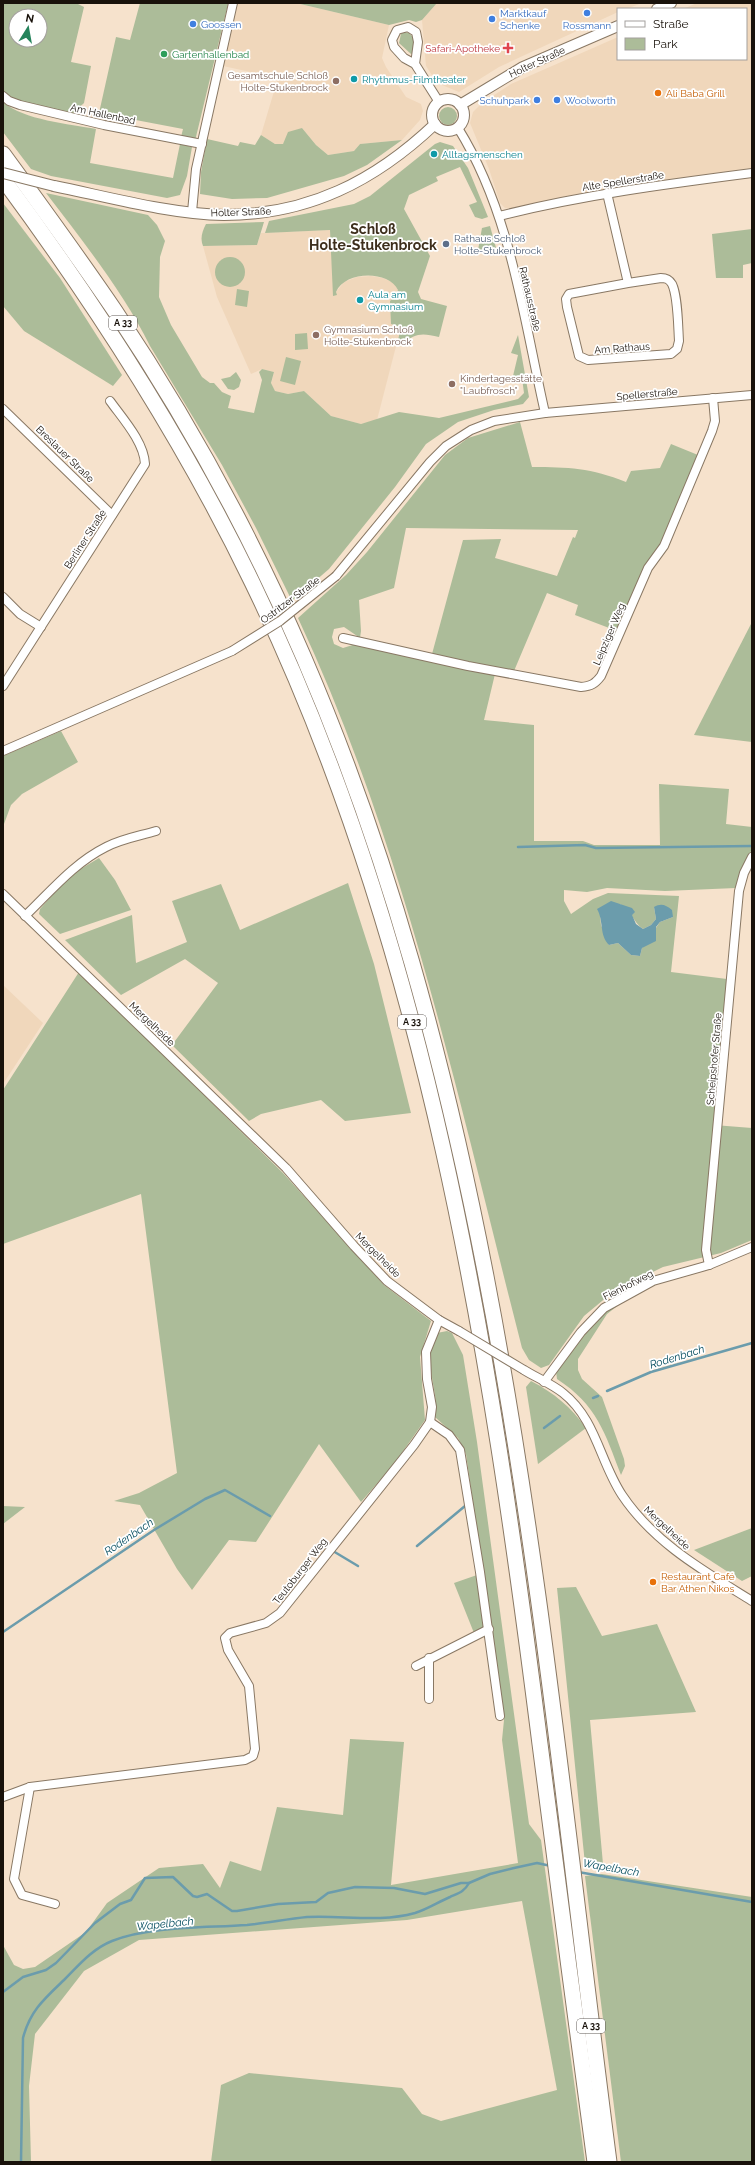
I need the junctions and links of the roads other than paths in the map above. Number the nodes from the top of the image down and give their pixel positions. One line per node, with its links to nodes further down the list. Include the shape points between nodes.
1 (233, 3): 11 (street)
2 (671, 3): 3 (street)
3 (659, 8)
4 (617, 26): 8 (street, Holter Straße, via 524,67)
5 (416, 64): 7 (street)
6 (3, 96): 11 (street, Am Hallenbad, via 20,105)
7 (439, 102): 8 (street, via 450,100); 9 (street, via 432,112)
8 (460, 105): 10 (street, via 464,117)
9 (435, 124): 10 (street, via 443,130); 17 (street, Holter Straße, via 404,153 378,171 354,185 316,201 257,214 223,215)
10 (458, 128): 18 (street, Rathausstraße, via 478,162)
11 (202, 144): 17 (street, via 192,197)
12 (3, 154): 48 (highway, A 33, via 117,314 174,404 228,501 268,579 304,659 344,758 387,881 423,1005 456,1136 492,1313 530,1542 569,1850)
13 (3, 173): 17 (street, Holter Straße, bridge, via 54,186)
14 (752, 173): 16 (street, Alte Spellerstraße)
15 (3, 179): 48 (highway, A 33, via 105,324 162,414 209,497 253,583 290,665 330,766 372,885 410,1014 469,1269 516,1553 553,1840)
16 (607, 193): 18 (street, Alte Spellerstraße, via 550,203); 19 (street)
17 (192, 212)
18 (499, 216): 24 (street, Rathausstraße)
19 (628, 283): 19 (street, Am Rathaus, via 569,294 566,299 567,307 579,356 582,358 588,360 671,354 677,349 679,341 671,282 661,278)
20 (752, 395): 21 (street, Spellerstraße)
21 (712, 398): 24 (street, Spellerstraße); 28 (street, Leipziger Weg, via 715,421 712,431 664,546 648,568 601,676 595,683 581,687 468,666)
22 (110, 401): 25 (street, Berliner Straße, via 131,430 145,457 145,464)
23 (3, 409): 25 (street, Breslauer Straße)
24 (545, 413): 30 (street, Ostritzer Straße, bridge, via 494,421 471,430 446,446 336,576 280,621 232,651)
25 (112, 515): 27 (street, Berliner Straße)
26 (3, 597): 27 (street, via 20,614)
27 (40, 627): 29 (street, Berliner Straße)
28 (343, 638)
29 (3, 686)
30 (3, 751)
31 (156, 831): 34 (street, via 110,845 82,862)
32 (752, 857): 36 (street, Scheipshofer Straße, via 739,891 706,1250)
33 (3, 894): 34 (street, Mergelheide)
34 (26, 916): 37 (street, Mergelheide, via 286,1168 387,1281)
35 (752, 1247): 36 (street, Fienhofweg)
36 (710, 1265): 38 (street, Fienhofweg, via 653,1281 604,1308 581,1332)
37 (439, 1320): 38 (street, Mergelheide, bridge); 39 (street, via 426,1352 432,1407)
38 (544, 1382): 40 (street, Mergelheide, via 564,1393 582,1412 622,1494 643,1521 689,1562)
39 (430, 1422): 41 (street, via 450,1435 460,1450); 46 (street, Teutoburger Weg, via 414,1446 280,1613 266,1623 230,1633 225,1638 228,1650 249,1686 255,1749 253,1756 246,1760)
40 (752, 1601)
41 (489, 1630): 42 (street); 45 (street)
42 (429, 1658): 43 (street); 44 (street)
43 (416, 1666)
44 (430, 1699)
45 (500, 1716)
46 (30, 1787): 47 (street, Teutoburger Weg); 49 (street, via 14,1879 22,1896)
47 (3, 1797)
48 (567, 1892): 50 (highway, A 33); 51 (highway, A 33)
49 (55, 1904)
50 (595, 2162)
51 (609, 2162)

